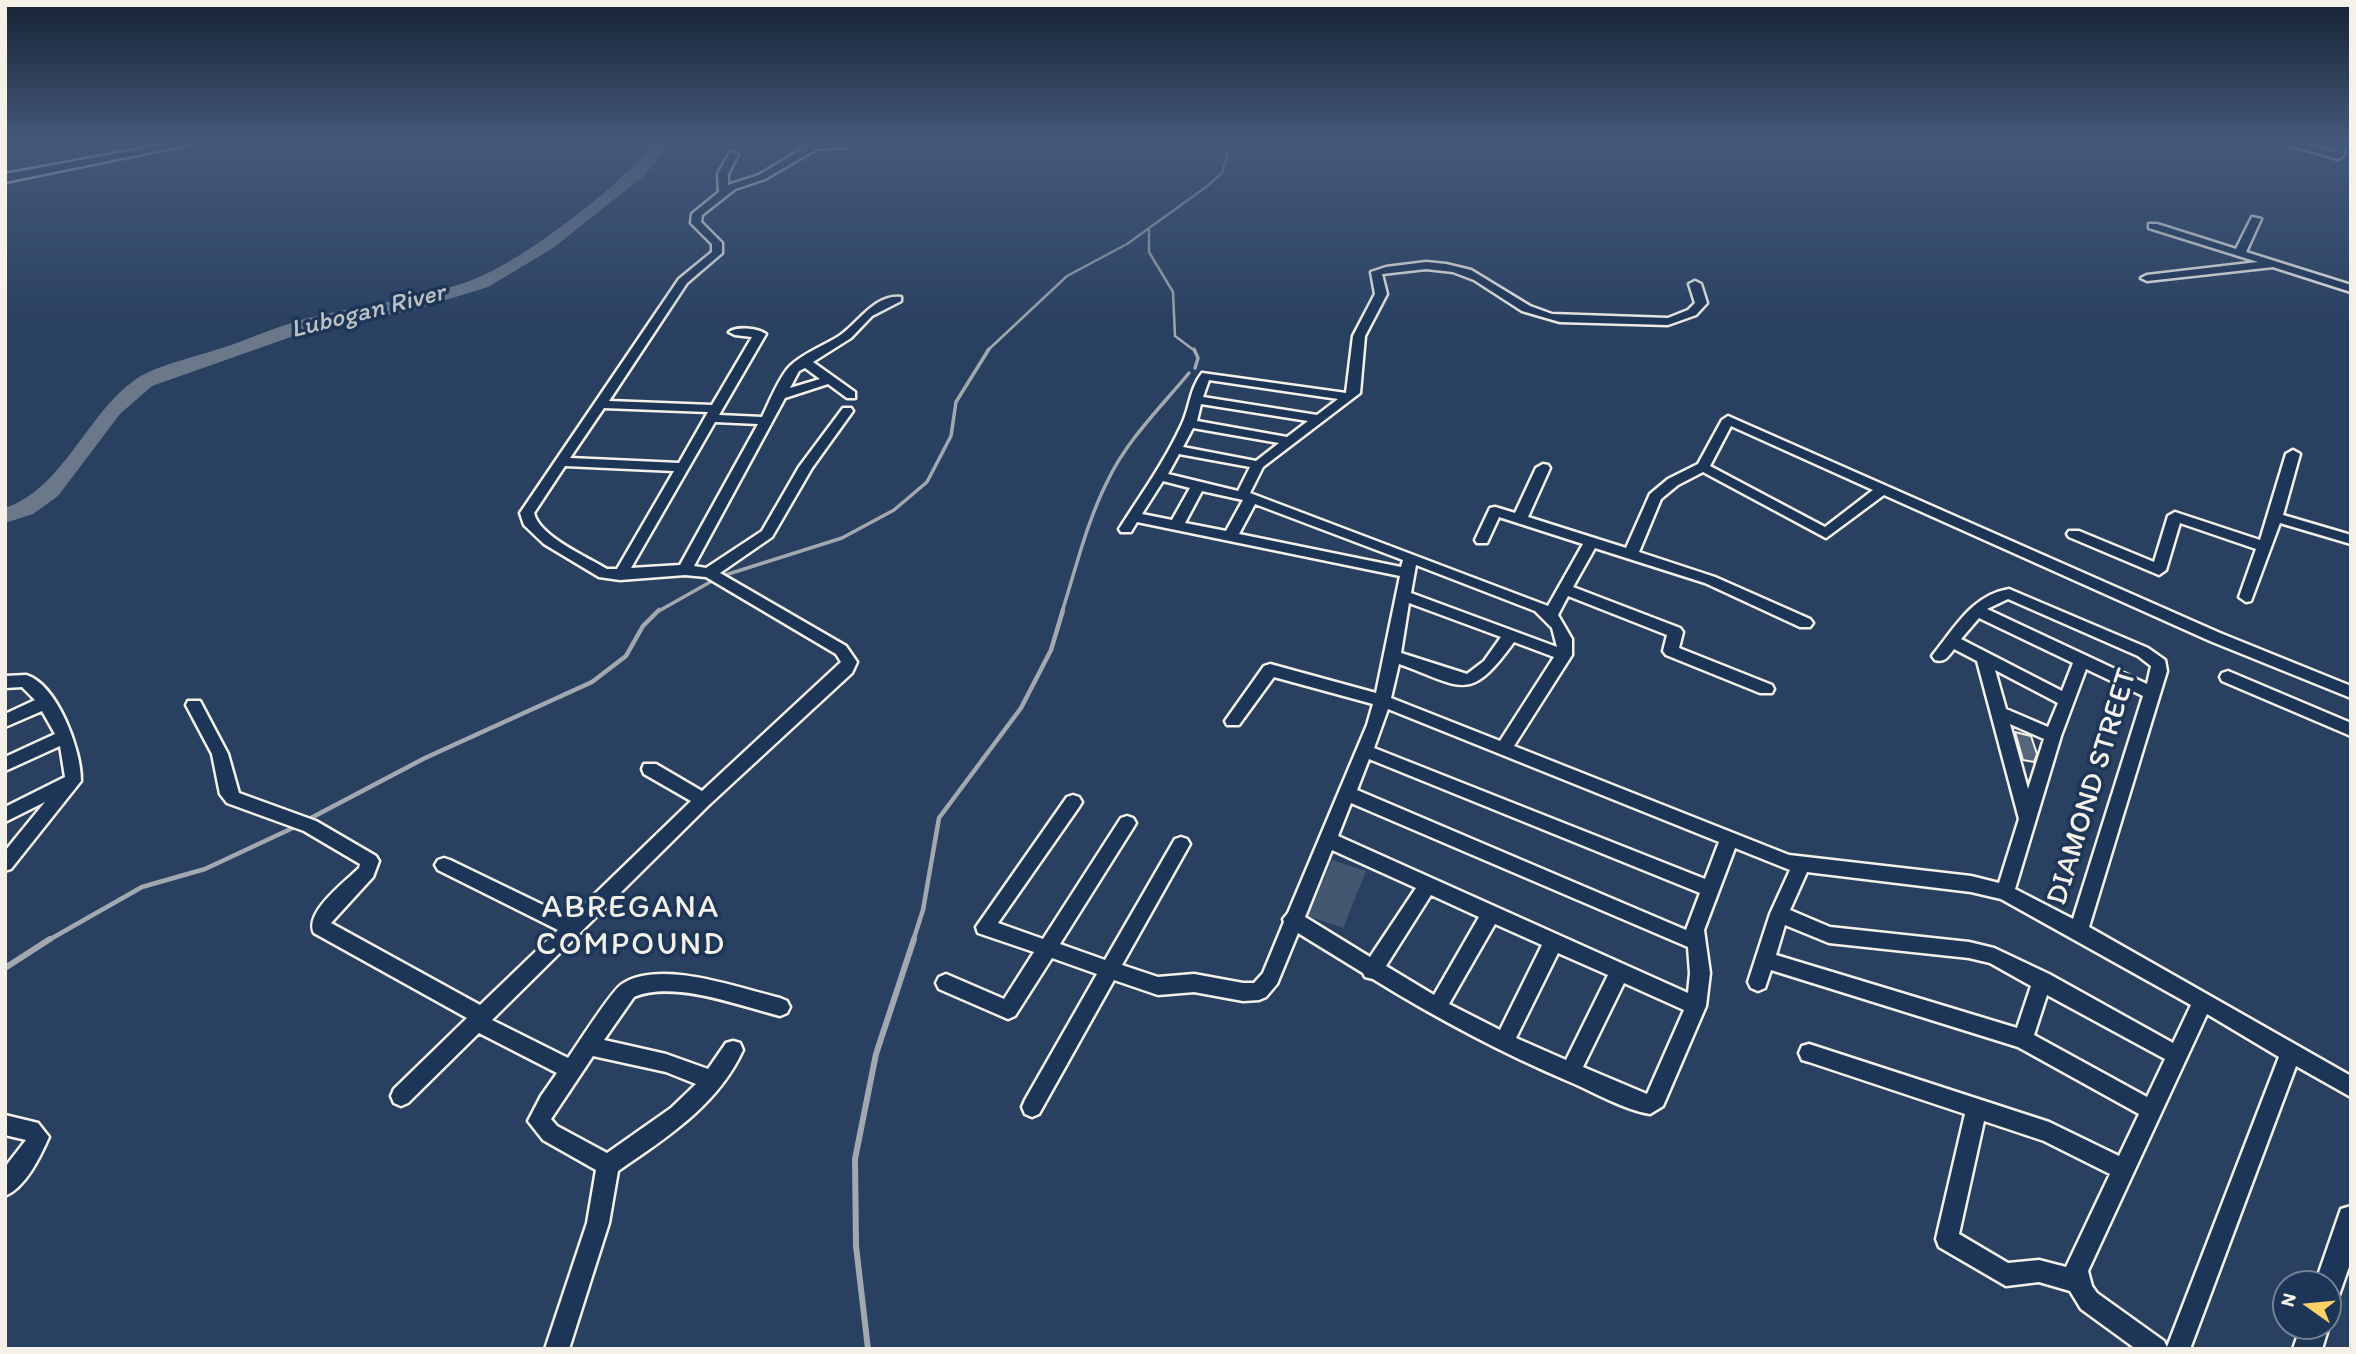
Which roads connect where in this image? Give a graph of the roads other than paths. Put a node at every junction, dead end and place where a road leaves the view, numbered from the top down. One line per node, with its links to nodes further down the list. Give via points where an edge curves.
1 (706, 207): 17 (street, via 694,219 717,243 717,253 683,281)
2 (2256, 219): 4 (street)
3 (2153, 226): 4 (street)
4 (2240, 252): 5 (street)
5 (2274, 264): 6 (street); 8 (street)
6 (2147, 278)
7 (1695, 284): 15 (street, via 1701,303 1686,316 1653,321 1570,321 1527,310 1487,282 1454,268 1416,266 1376,272 1381,294 1359,336 1357,384)
8 (2351, 289)
9 (897, 299): 11 (street)
10 (735, 332): 19 (street, via 760,334)
11 (803, 361): 12 (street); 14 (street)
12 (830, 380): 13 (street); 14 (street)
13 (851, 395)
14 (778, 396): 21 (street)
15 (1350, 397): 16 (street, via 1211,375 1202,379); 20 (street)
16 (1199, 400): 20 (street); 22 (street)
17 (601, 404): 19 (street); 26 (street)
18 (848, 411): 47 (street, via 806,467 767,534)
19 (713, 414): 21 (street); 28 (street)
20 (1319, 419): 23 (street)
21 (764, 421): 46 (street)
22 (1189, 423): 23 (street); 24 (street)
23 (1289, 441): 27 (street)
24 (1174, 449): 27 (street); 31 (street)
25 (2293, 454): 35 (street)
26 (561, 462): 28 (street); 48 (street, via 527,513 529,522 590,567)
27 (1258, 465): 34 (street)
28 (682, 467): 48 (street)
29 (1703, 467): 33 (street, via 1826,533); 33 (street, via 1728,419); 44 (street, via 1662,489)
30 (1544, 468): 36 (street)
31 (1158, 476): 32 (street); 37 (street, via 1130,523)
32 (1198, 485): 34 (street); 37 (street)
33 (1884, 488): 65 (street, via 2215,637)
34 (1247, 496): 39 (street); 45 (street)
35 (2275, 517): 42 (street); 43 (street)
36 (1520, 519): 40 (street, via 1495,511); 41 (street)
37 (1177, 526): 39 (street)
38 (2074, 534): 43 (street, via 2159,570 2175,516)
39 (1231, 536): 45 (street)
40 (1482, 540)
41 (1592, 541): 44 (street); 49 (street)
42 (2351, 541)
43 (2265, 547): 51 (street)
44 (1631, 554): 54 (street, via 1735,589)
45 (1409, 566): 50 (street); 53 (street, via 1533,604)
46 (685, 570): 47 (street); 48 (street)
47 (709, 573): 83 (street, via 841,650 849,662)
48 (620, 575)
49 (1566, 590): 53 (street); 64 (street, via 1675,632 1671,651)
50 (1404, 595): 55 (street); 58 (street)
51 (2246, 597)
52 (1978, 611): 56 (street); 61 (street); 66 (street, DIAMOND STREET, via 1996,596 2015,595 2156,660 2160,668)
53 (1551, 614): 57 (street, via 1565,640)
54 (1805, 623)
55 (1511, 635): 57 (street); 58 (street, via 1471,680)
56 (1952, 641): 59 (street); 60 (street)
57 (1564, 655): 77 (street)
58 (1392, 656): 68 (street)
59 (1940, 656)
60 (1984, 658): 67 (street); 71 (street)
61 (2082, 660): 66 (street); 67 (street)
62 (2228, 677): 74 (street)
63 (5, 682): 69 (street, via 26,681)
64 (1766, 689)
65 (2351, 691)
66 (2151, 693): 101 (street, DIAMOND STREET)
67 (2066, 700): 75 (street)
68 (1382, 701): 73 (street, via 1270,670); 77 (street); 78 (street)
69 (46, 702): 72 (street); 76 (street)
70 (194, 705): 116 (street, via 220,754 233,798 310,825 370,861 367,872 322,917 321,927)
71 (1997, 712): 75 (street); 86 (street)
72 (5, 721)
73 (1233, 721)
74 (2351, 730)
75 (2053, 736): 86 (street)
76 (63, 737): 79 (street); 81 (street, via 75,766)
77 (1504, 748): 89 (street)
78 (1365, 751): 82 (street); 95 (street)
79 (5, 765)
80 (650, 769): 83 (street)
81 (73, 781): 85 (street); 91 (street)
82 (1346, 793): 88 (street); 103 (street)
83 (704, 800): 100 (street)
84 (1073, 802): 104 (street, via 985,927)
85 (5, 815)
86 (2028, 820): 96 (street)
87 (1127, 823): 104 (street)
88 (1328, 840): 94 (street); 99 (street)
89 (1729, 840): 93 (street); 95 (street)
90 (1181, 844): 106 (street)
91 (5, 864)
92 (444, 865): 100 (street)
93 (1801, 865): 96 (street); 98 (street)
94 (1428, 884): 97 (street); 107 (street)
95 (1709, 889): 103 (street)
96 (2005, 892): 101 (street)
97 (1491, 913): 102 (street); 115 (street)
98 (1779, 915): 105 (street); 109 (street, via 1829,935 1981,953)
99 (1292, 919): 106 (street, via 1265,986 1251,992 1209,984 1158,986); 107 (street)
100 (571, 928): 116 (street)
101 (2079, 931): 112 (street)
102 (1554, 941): 108 (street); 118 (street)
103 (1695, 942): 113 (street, via 1700,973)
104 (1047, 947): 106 (street); 111 (street, via 1008,1010)
105 (1765, 960): 110 (street); 117 (street)
106 (1111, 969): 129 (street)
107 (1372, 971): 115 (street)
108 (1620, 971): 113 (street); 125 (street)
109 (2042, 980): 117 (street); 123 (street)
110 (1758, 982)
111 (946, 983)
112 (2203, 1001): 122 (street); 123 (street)
113 (1696, 1006): 125 (street, via 1654,1102 1638,1102)
114 (780, 1007): 119 (street, via 645,982 627,991)
115 (1437, 1008): 118 (street)
116 (481, 1020): 124 (street); 128 (street)
117 (2023, 1039): 131 (street)
118 (1504, 1042): 125 (street)
119 (587, 1046): 124 (street); 126 (street, via 667,1063)
120 (733, 1050): 126 (street)
121 (1809, 1053): 130 (street)
122 (2291, 1053): 127 (street); 142 (street)
123 (2176, 1055): 131 (street)
124 (571, 1070): 133 (street, via 539,1121 550,1133)
125 (1570, 1072)
126 (714, 1081): 133 (street, via 687,1111)
127 (2351, 1087)
128 (401, 1096)
129 (1032, 1107)
130 (1977, 1107): 134 (street, via 2068,1139); 139 (street, via 1947,1239 2006,1275 2039,1271)
131 (2153, 1111): 134 (street)
132 (5, 1125): 135 (street, via 30,1130 38,1137)
133 (608, 1165): 140 (street, via 598,1223)
134 (2124, 1170): 139 (street, via 2080,1257)
135 (5, 1185)
136 (2351, 1219): 137 (street)
137 (2346, 1250): 138 (street)
138 (2337, 1270)
139 (2078, 1282): 141 (street, via 2089,1301)
140 (557, 1349)
141 (2156, 1349)
142 (2178, 1349)

